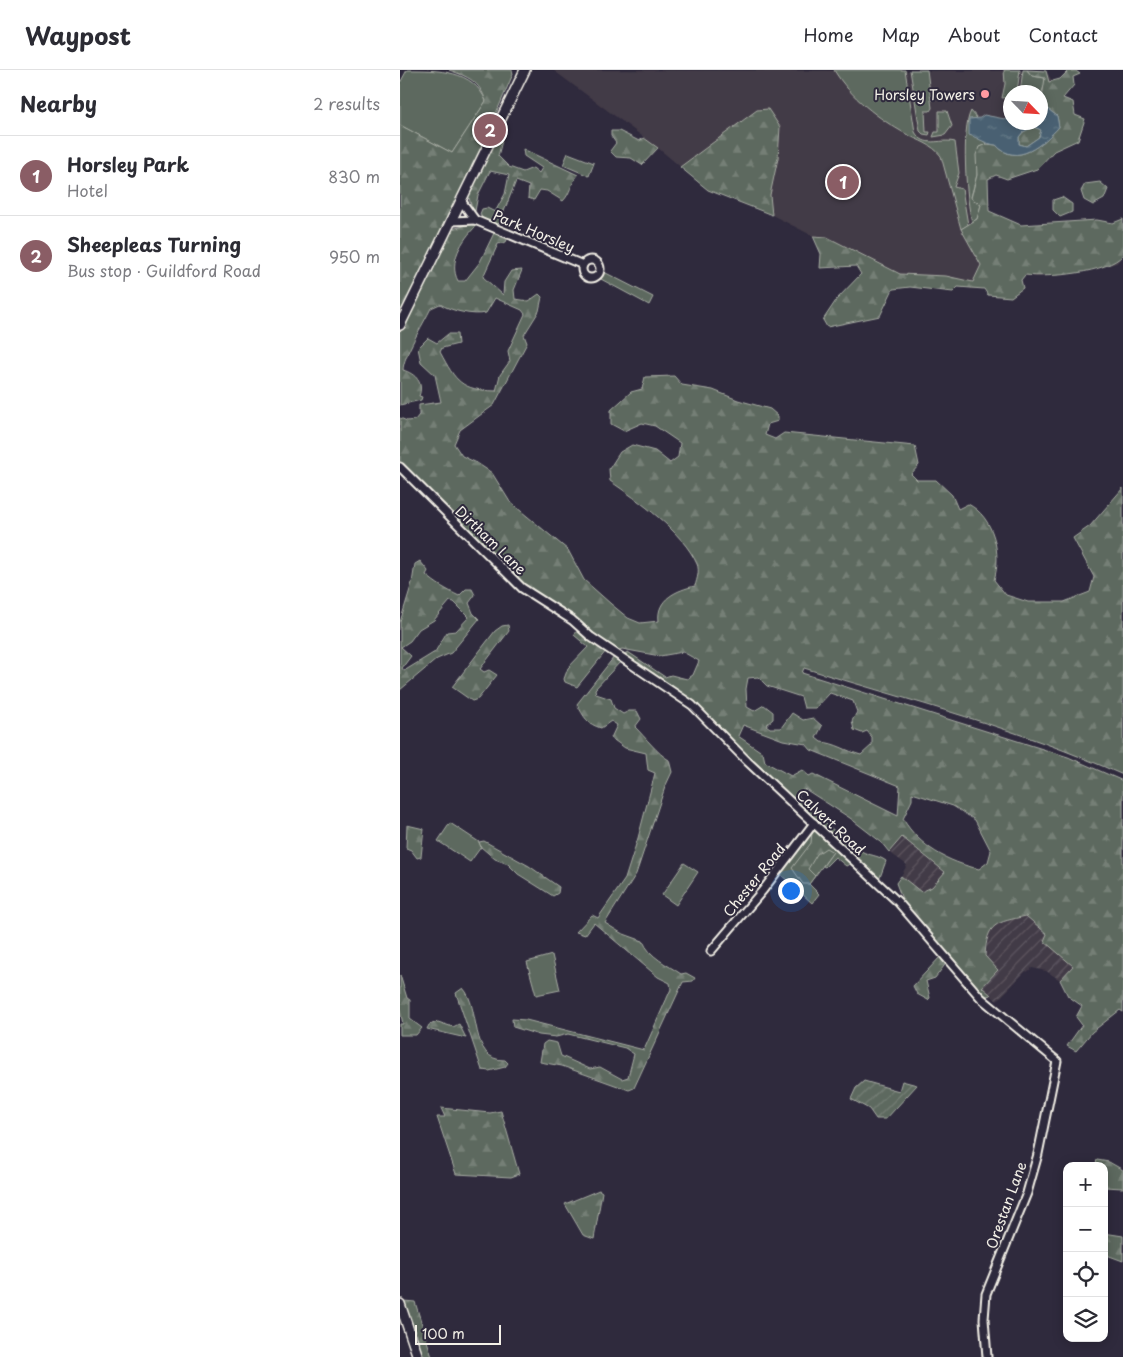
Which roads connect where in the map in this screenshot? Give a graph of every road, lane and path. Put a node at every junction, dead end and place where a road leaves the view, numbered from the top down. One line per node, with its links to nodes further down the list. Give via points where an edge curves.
1 (522, 71): 2 (main road)
2 (462, 202): 3 (street, Park Horsley); 4 (main road)
3 (475, 220): 4 (street, Park Horsley); 5 (street, Park Horsley)
4 (452, 221): 6 (main road)
5 (583, 265)
6 (400, 325)
7 (400, 467): 8 (street, Dirtham Lane, via 522,588)
8 (572, 620): 9 (street, Calvert Road, via 591,638 692,706)
9 (814, 823): 10 (street, Chester Road); 11 (street, Calvert Road, via 898,902 981,998)
10 (711, 951)
11 (1057, 1062): 14 (street, Orestan Lane, via 1027,1193 986,1294)
12 (400, 1304): 13 (main road)
13 (418, 1357)
14 (987, 1357)

